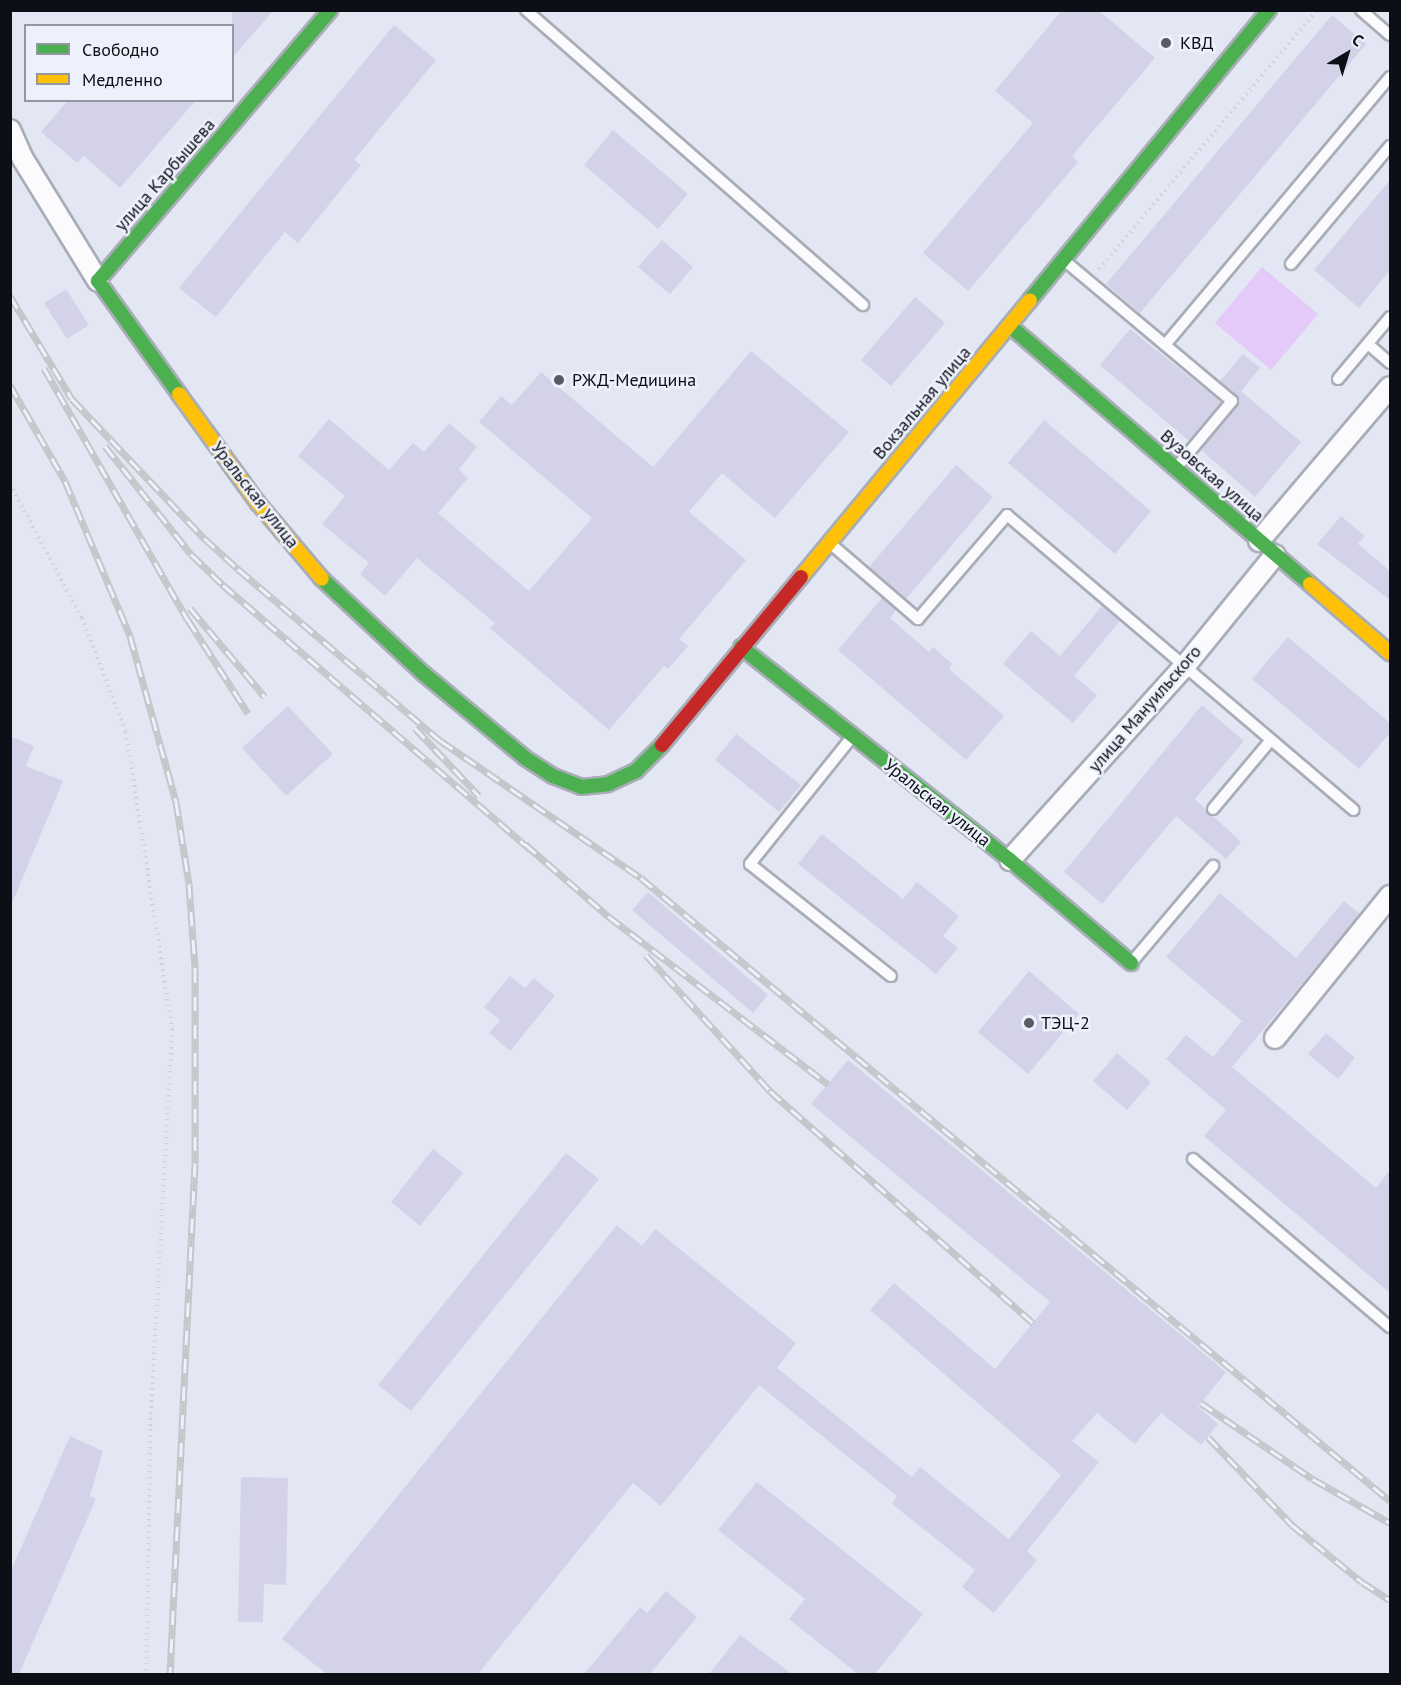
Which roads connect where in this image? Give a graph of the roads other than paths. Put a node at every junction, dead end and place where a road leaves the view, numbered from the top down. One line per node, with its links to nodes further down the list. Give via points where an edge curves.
1 (330, 10): 11 (street, улица Карбышева)
2 (526, 10): 12 (lane)
3 (1269, 10): 9 (street, Вокзальная улица)
4 (1361, 10): 5 (lane)
5 (1390, 35)
6 (1390, 77): 16 (lane)
7 (10, 130): 11 (street, Уральская улица)
8 (1390, 146): 10 (lane)
9 (1064, 260): 14 (street, Вокзальная улица); 16 (lane)
10 (1291, 264)
11 (98, 281): 29 (street, Уральская улица, via 258,503 325,582 423,674 525,758 553,776)
12 (863, 305)
13 (1390, 317): 15 (lane)
14 (1010, 326): 20 (street, Вузовская улица); 22 (street, Вокзальная улица)
15 (1368, 344): 17 (lane); 18 (lane)
16 (1165, 345): 20 (lane, via 1232,401)
17 (1390, 363)
18 (1338, 379)
19 (1390, 387): 21 (street)
20 (1176, 469): 21 (street, Вузовская улица)
21 (1259, 541): 23 (street, Вузовская улица)
22 (828, 542): 24 (street, Вокзальная улица); 26 (lane, via 918,619 1007,515)
23 (1275, 555): 25 (street, Вузовская улица); 26 (street, улица Мануильского)
24 (741, 647): 27 (street, Уральская улица); 29 (street, Вокзальная улица, via 636,771 608,784)
25 (1390, 653)
26 (1184, 667): 28 (lane); 32 (street, улица Мануильского)
27 (852, 737): 32 (street, Уральская улица); 36 (lane, via 750,864)
28 (1271, 740): 30 (lane); 31 (lane)
29 (581, 787)
30 (1213, 809)
31 (1354, 810)
32 (1010, 860): 35 (street, Уральская улица)
33 (1213, 866): 35 (lane)
34 (1390, 896): 37 (street)
35 (1131, 963)
36 (891, 976)
37 (1275, 1038)
38 (1193, 1158): 39 (lane)
39 (1390, 1327)

